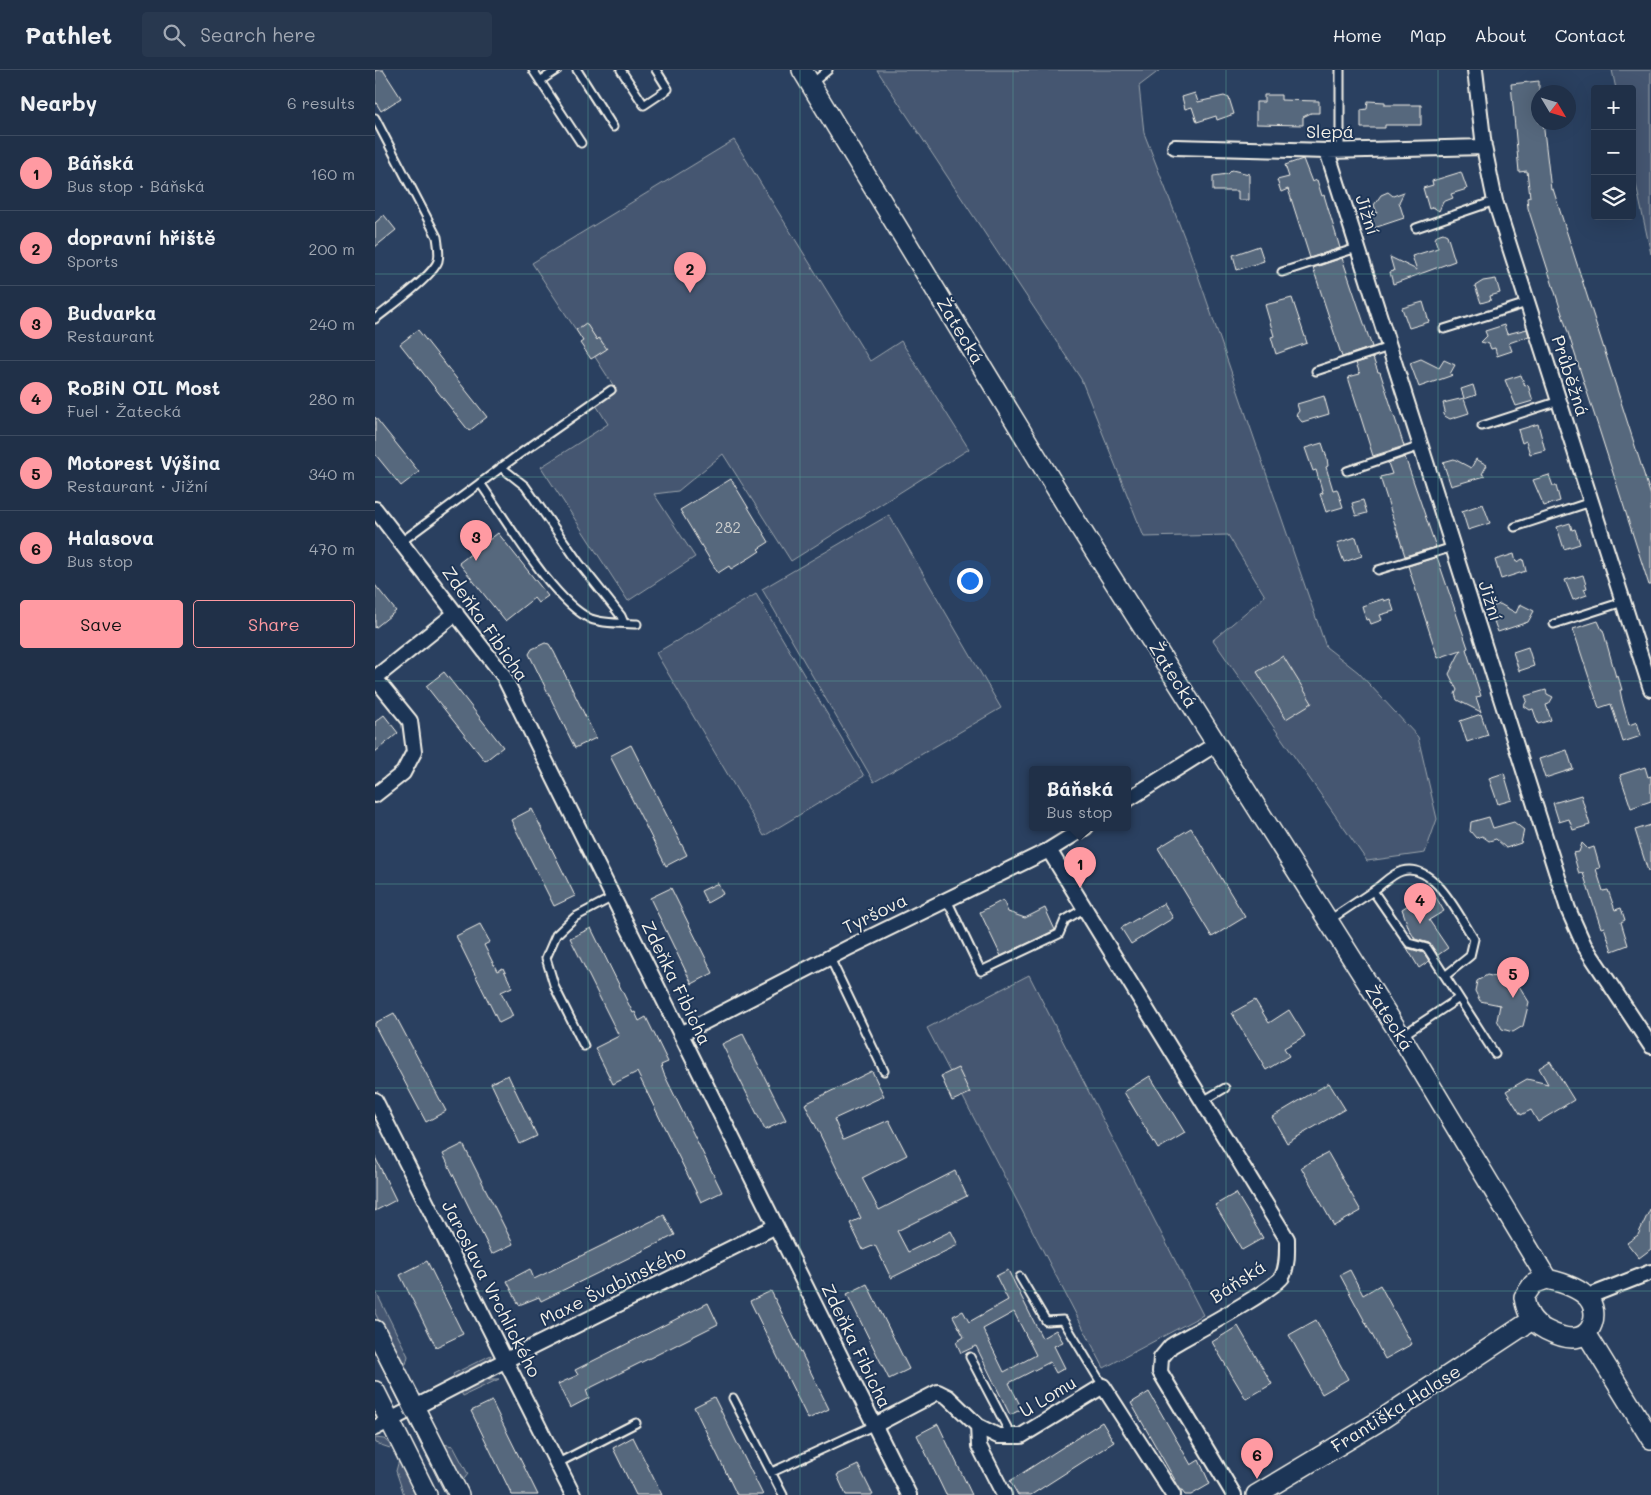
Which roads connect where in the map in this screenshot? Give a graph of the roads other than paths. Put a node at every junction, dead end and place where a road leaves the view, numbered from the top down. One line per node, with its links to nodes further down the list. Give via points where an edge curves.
1 (533, 70): 10 (lane)
2 (557, 70): 10 (lane)
3 (577, 70): 12 (lane)
4 (621, 70): 5 (lane, via 644,105 668,89)
5 (656, 70)
6 (828, 70): 9 (lane)
7 (1340, 70): 16 (lane)
8 (1475, 70): 15 (street, Průběžná)
9 (806, 77): 46 (street, Žatecká, via 1077,523)
10 (540, 81): 13 (lane)
11 (375, 118): 22 (lane, via 437,237 439,251 438,261 430,272)
12 (613, 127)
13 (581, 143)
14 (1175, 147): 16 (street, Slepá)
15 (1484, 147): 16 (street, Slepá); 17 (street, Průběžná)
16 (1333, 151): 19 (street, Jižní)
17 (1495, 201): 18 (lane); 21 (street, Průběžná)
18 (1416, 228)
19 (1357, 248): 20 (lane); 24 (street, Jižní)
20 (1281, 272)
21 (1527, 303): 23 (lane); 27 (street, Průběžná)
22 (375, 319)
23 (1445, 329)
24 (1389, 346): 25 (lane); 29 (street, Jižní)
25 (1316, 371)
26 (611, 390): 30 (lane)
27 (1559, 401): 28 (lane); 33 (street, Průběžná)
28 (1482, 426)
29 (1421, 446): 31 (lane); 37 (street, Jižní)
30 (501, 467): 32 (lane); 41 (lane, via 525,486)
31 (1347, 471)
32 (480, 483): 36 (lane); 41 (lane, via 559,596 593,620)
33 (1591, 502): 35 (lane); 39 (street, Průběžná)
34 (375, 509): 36 (street, Zdeňka Fibicha)
35 (1515, 528)
36 (401, 542): 40 (street, Zdeňka Fibicha)
37 (1453, 547): 38 (lane); 62 (street, Jižní, via 1568,908 1584,945)
38 (1378, 570)
39 (1623, 602): 43 (lane); 45 (street, Průběžná)
40 (457, 612): 44 (street); 52 (street, Zdeňka Fibicha, via 503,675)
41 (624, 623): 42 (lane)
42 (637, 624)
43 (1554, 624)
44 (375, 678): 47 (street, via 410,721 414,752 403,773)
45 (1651, 689)
46 (1216, 744): 48 (street); 55 (street, Žatecká)
47 (375, 795)
48 (1131, 797)
49 (1080, 831): 50 (street, Tyršova)
50 (1049, 850): 53 (street, Tyršova); 54 (street, Báňská)
51 (1373, 891): 55 (lane); 57 (lane, via 1409,943 1427,948); 57 (lane, via 1403,871 1423,872 1435,881 1474,939 1470,956)
52 (613, 897): 59 (street, Zdeňka Fibicha); 61 (lane, via 575,917 556,935 546,958 555,988)
53 (947, 900): 54 (lane, via 981,972 1059,934 1065,920); 56 (street, Tyršova)
54 (1085, 908): 67 (street, Báňská)
55 (1328, 921): 60 (street, Žatecká)
56 (830, 958): 59 (street, Tyršova); 64 (lane)
57 (1445, 976): 58 (lane)
58 (1459, 998): 60 (lane); 63 (lane)
59 (681, 1034): 68 (street, Zdeňka Fibicha)
60 (1401, 1036): 71 (street, Žatecká)
61 (584, 1046)
62 (1651, 1046)
63 (1495, 1054)
64 (884, 1071)
65 (1225, 1088): 67 (lane)
66 (375, 1100): 77 (street, Jaroslava Vrchlického)
67 (1203, 1101): 97 (street, Báňská, via 1287,1239 1287,1258 1281,1277 1265,1290 1171,1346 1161,1358 1160,1372)
68 (776, 1226): 77 (street, Maxe Švabinského); 84 (street, Zdeňka Fibicha)
69 (1651, 1272): 72 (street)
70 (1020, 1277): 78 (lane, via 1046,1321 1063,1320)
71 (1547, 1279): 72 (street, via 1560,1282); 73 (street, via 1533,1284 1524,1297 1525,1308)
72 (1587, 1297): 75 (street, via 1594,1310 1594,1322)
73 (1533, 1320): 75 (street, via 1557,1336 1573,1339); 98 (street, Františka Halase, via 1376,1423)
74 (375, 1330): 81 (street)
75 (1585, 1333): 87 (street)
76 (970, 1357): 86 (lane)
77 (507, 1360): 81 (street, Maxe Švabinského); 88 (street, Jaroslava Vrchlického)
78 (1103, 1386): 86 (street, U Lomu, via 1021,1436); 96 (street, U Lomu)
79 (375, 1391): 83 (street)
80 (733, 1398): 89 (lane)
81 (415, 1408): 83 (street, Maxe Švabinského); 91 (street)
82 (636, 1423): 88 (lane)
83 (383, 1424): 90 (street)
84 (875, 1425): 85 (street, U Lomu, via 938,1392 948,1397); 89 (lane); 94 (street, Zdeňka Fibicha)
85 (978, 1426): 86 (street, U Lomu, via 998,1436); 95 (street, via 979,1446)
86 (1011, 1436)
87 (1651, 1439)
88 (557, 1463): 92 (street, Jaroslava Vrchlického)
89 (772, 1472): 93 (lane)
90 (427, 1495)
91 (459, 1495)
92 (573, 1495)
93 (783, 1495)
94 (909, 1495)
95 (1004, 1495)
96 (1173, 1495)
97 (1234, 1495)
98 (1257, 1495)

